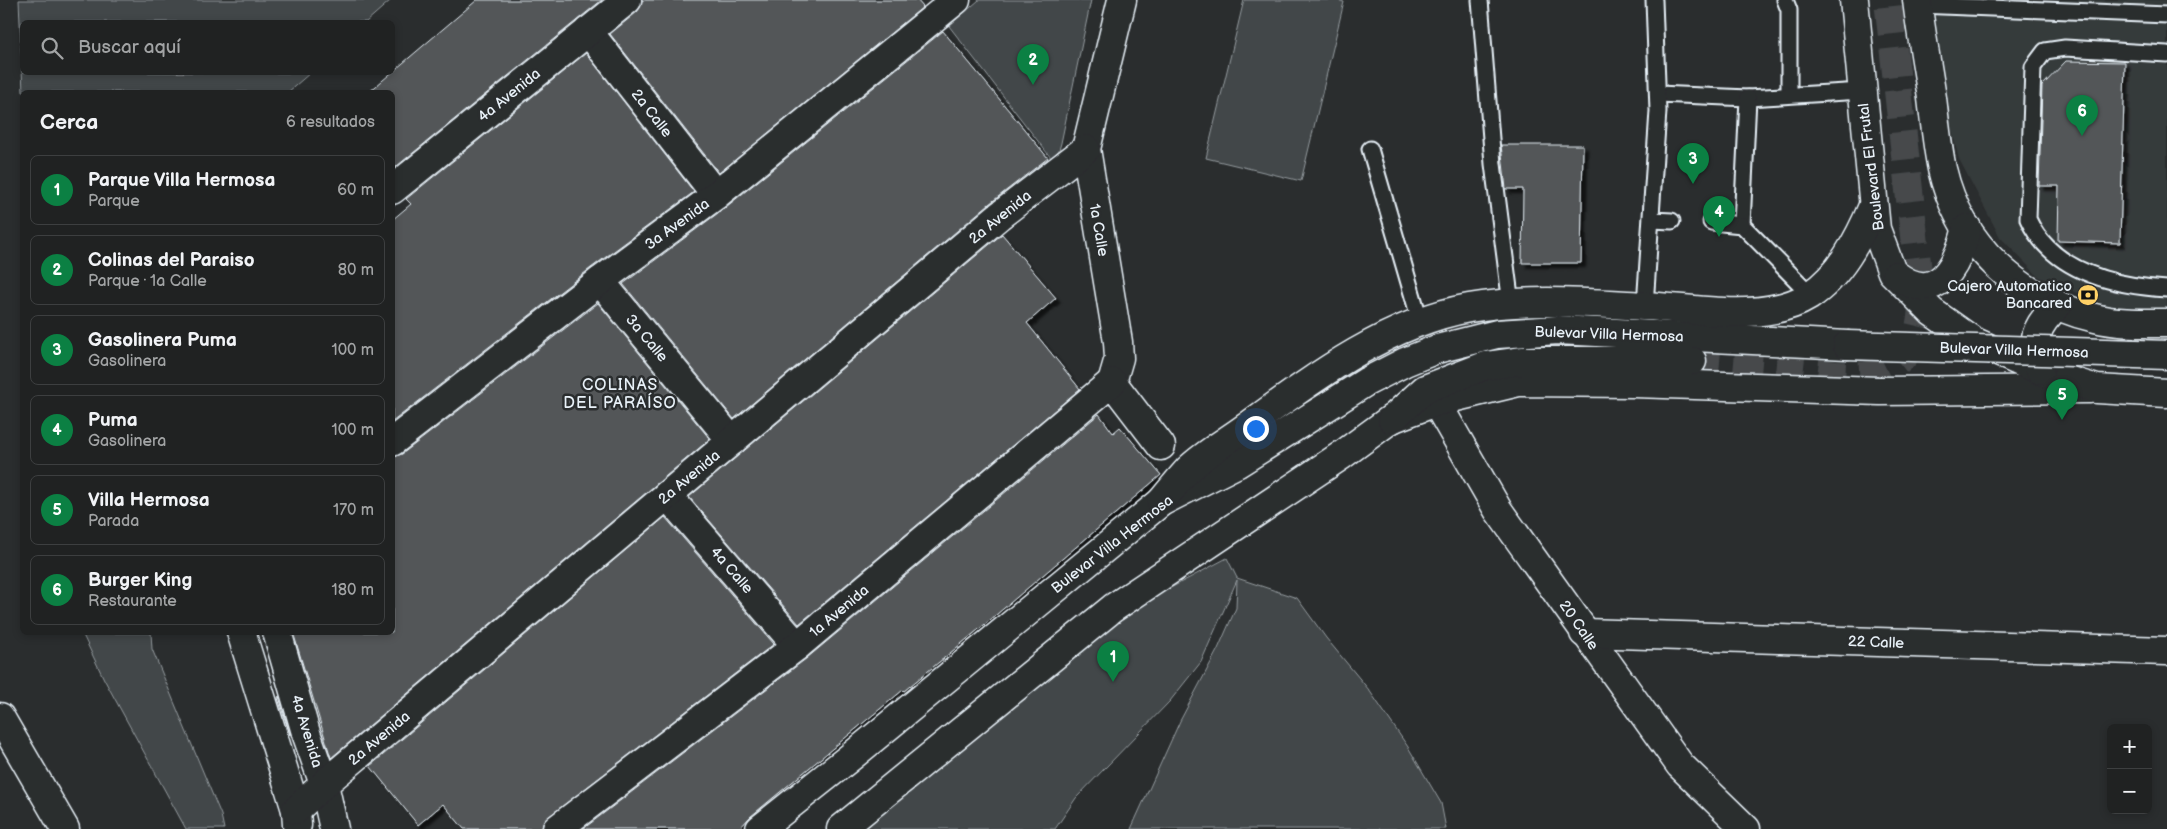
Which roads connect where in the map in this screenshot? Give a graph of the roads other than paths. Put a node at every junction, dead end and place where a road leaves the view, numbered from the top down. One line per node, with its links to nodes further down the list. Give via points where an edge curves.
1 (627, 0): 10 (street, 4a Avenida)
2 (956, 0): 19 (street, 3a Avenida)
3 (1122, 0): 16 (street, 1a Calle)
4 (1480, 0): 30 (lane, via 1493,164)
5 (1654, 0): 13 (lane)
6 (1785, 0): 14 (lane, via 1790,10)
7 (1854, 0): 12 (street, Boulevard El Frutal)
8 (1918, 2): 9 (lane); 25 (street, via 1942,169 1953,202)
9 (2167, 15)
10 (588, 30): 18 (street, 4a Avenida); 19 (street, 2a Calle)
11 (2167, 54): 28 (lane, via 2065,48 2045,51 2032,67 2028,219 2042,243 2090,275 2135,287)
12 (1862, 91): 14 (lane); 20 (street, Boulevard El Frutal)
13 (1658, 94): 15 (lane); 21 (lane)
14 (1789, 95): 15 (lane)
15 (1748, 98): 24 (lane)
16 (1086, 149): 38 (street, 1a Calle, via 1118,342 1119,358); 44 (street, 2a Avenida, via 999,216)
17 (1370, 149): 33 (lane)
18 (395, 188)
19 (716, 195): 27 (street, 3a Avenida)
20 (1873, 206): 26 (street, Boulevard El Frutal, via 1876,229); 29 (street, via 1844,261)
21 (1652, 220): 22 (lane); 32 (lane)
22 (1672, 220)
23 (1711, 222): 24 (lane)
24 (1742, 225): 29 (lane)
25 (1967, 228): 26 (street, via 1962,249 1952,269 1940,281 1928,286 1914,286); 31 (street, via 2005,275 2026,290)
26 (1892, 272): 37 (street, Boulevard El Frutal, via 1932,312 1973,341)
27 (600, 281): 43 (street, 3a Avenida); 44 (street, 3a Calle)
28 (2167, 289)
29 (1811, 295): 32 (street, via 1787,306 1739,312)
30 (1511, 304): 32 (street); 33 (street, via 1469,308)
31 (2058, 305): 34 (street, via 2095,318); 37 (street, via 2044,318 2035,336 2035,355)
32 (1645, 306)
33 (1422, 321): 47 (street, via 1360,350 1306,384 1189,469)
34 (2167, 323)
35 (2167, 355): 47 (street, Bulevar Villa Hermosa, bridge, via 1847,345 1558,330 1498,334 1437,349 1405,362 1366,382 1238,463)
36 (1692, 361): 42 (street, via 1522,361 1485,366 1425,389)
37 (2040, 370): 39 (street, Boulevard El Frutal)
38 (1112, 382): 45 (street); 51 (street, 1a Avenida)
39 (2097, 389): 40 (street); 41 (street, via 1880,391 1518,382)
40 (2167, 393)
41 (1436, 402): 42 (street); 48 (street, 20 Calle, via 1498,510)
42 (1392, 419): 60 (street, via 1113,608)
43 (395, 440)
44 (732, 441): 46 (street, 2a Avenida)
45 (1161, 446)
46 (667, 495): 51 (street, 4a Calle); 54 (street, 2a Avenida)
47 (1172, 496): 59 (street, Bulevar Villa Hermosa)
48 (1584, 633): 52 (street, 22 Calle); 61 (street, 20 Calle, via 1680,765)
49 (243, 635): 55 (street)
50 (278, 635): 54 (street, 4a Avenida)
51 (797, 646): 58 (street, 1a Avenida)
52 (2167, 650)
53 (0, 717): 56 (street)
54 (324, 784): 55 (street, 2a Avenida); 57 (street, 4a Avenida)
55 (297, 820)
56 (65, 829)
57 (334, 829)
58 (557, 829)
59 (760, 829)
60 (841, 829)
61 (1746, 829)

